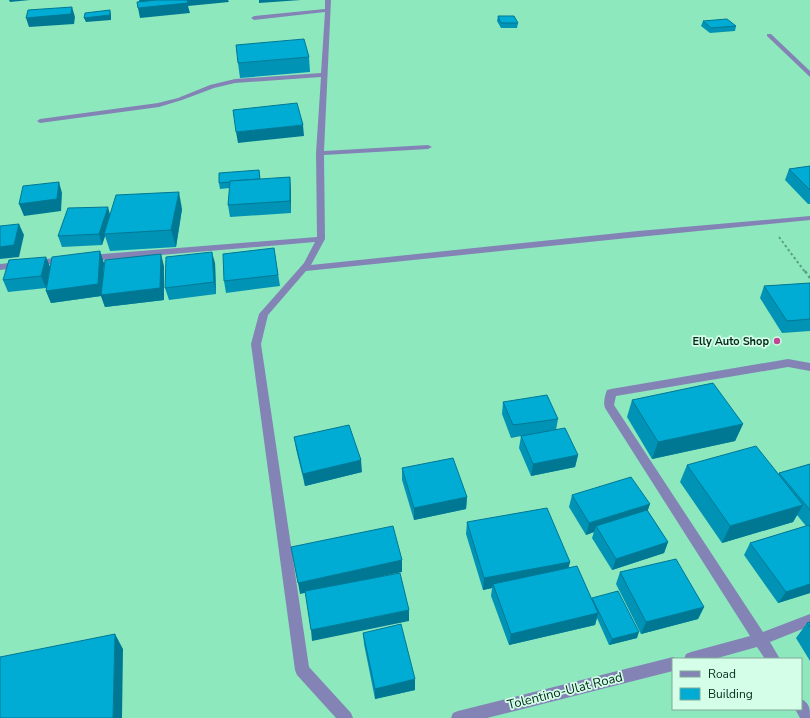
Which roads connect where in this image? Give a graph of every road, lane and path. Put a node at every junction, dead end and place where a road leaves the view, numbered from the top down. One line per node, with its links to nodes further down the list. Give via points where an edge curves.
1 (328, 5): 2 (street); 4 (street)
2 (254, 18)
3 (769, 35): 5 (street)
4 (324, 75): 6 (street, via 235,81 212,86 159,105); 8 (street)
5 (810, 75)
6 (40, 121)
7 (428, 147): 8 (street)
8 (320, 153): 11 (street)
9 (810, 218): 10 (street)
10 (778, 222): 13 (street); 14 (path, via 777,235)
11 (321, 239): 12 (street); 13 (street)
12 (0, 267)
13 (303, 269): 22 (street, via 264,314 256,344 302,670)
14 (810, 278)
15 (810, 367): 17 (street, via 788,363 610,393 609,405)
16 (810, 620): 17 (street)
17 (761, 639): 18 (street); 19 (street)
18 (694, 658)
19 (772, 658)
20 (672, 664): 23 (street, Tolentino-Ulat Road)
21 (802, 708): 24 (street)
22 (346, 718)
23 (458, 718)
24 (808, 718)

